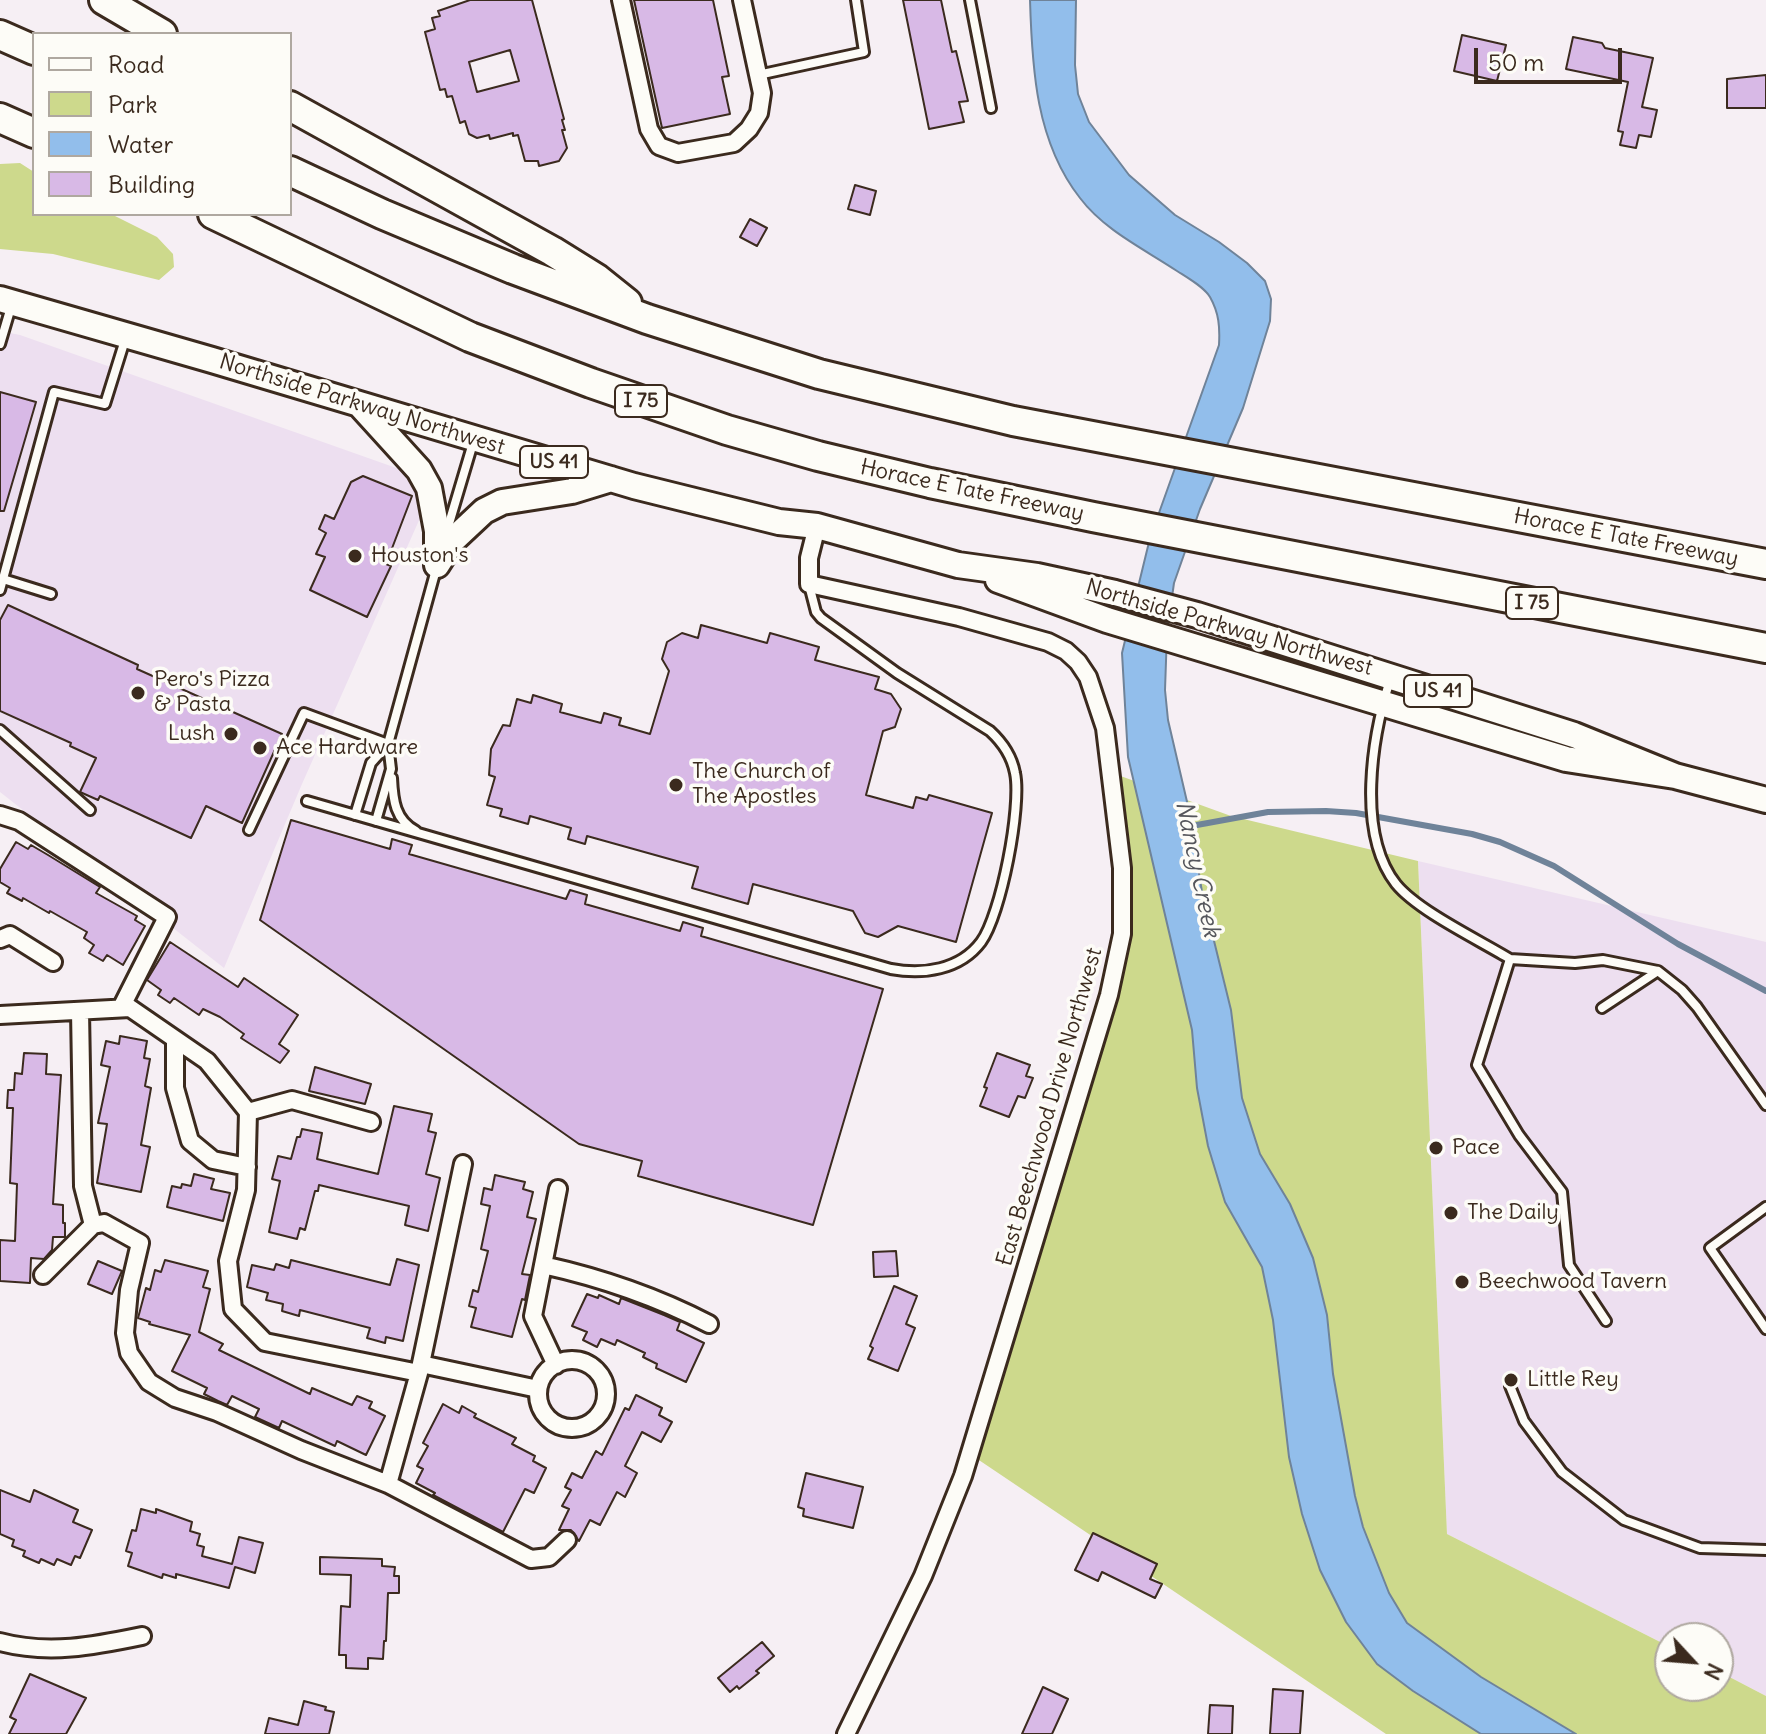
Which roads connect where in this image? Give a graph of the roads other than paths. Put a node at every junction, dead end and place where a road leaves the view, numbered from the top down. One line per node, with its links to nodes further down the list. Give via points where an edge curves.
1 (104, 0): 6 (highway)
2 (621, 0): 9 (street, via 649,129 659,146 678,153 734,143 759,113)
3 (742, 0): 9 (street)
4 (856, 0): 9 (lane, via 864,52)
5 (970, 0): 11 (lane)
6 (159, 32)
7 (0, 35): 8 (highway)
8 (32, 49)
9 (758, 75)
10 (292, 107): 17 (highway, via 552,251)
11 (991, 108)
12 (0, 118): 13 (highway)
13 (32, 132)
14 (292, 172): 17 (highway, Horace E Tate Freeway, via 513,269)
15 (217, 216): 31 (highway, Horace E Tate Freeway / I 75, via 470,337 673,412 818,456 1093,517)
16 (6, 301): 18 (main road, Northside Parkway Northwest / US 41); 19 (lane)
17 (647, 319): 24 (highway, Horace E Tate Freeway, via 819,374 1013,421)
18 (126, 335): 20 (main road, Northside Parkway Northwest / US 41); 27 (lane, via 105,404 54,392)
19 (0, 344)
20 (359, 404): 21 (main road, Northside Parkway Northwest / US 41); 25 (main road, via 429,488)
21 (475, 438): 22 (main road, Northside Parkway Northwest / US 41); 25 (lane)
22 (611, 479): 23 (main road, Northside Parkway Northwest / US 41, via 779,522); 25 (main road, via 502,502 453,540)
23 (817, 526): 26 (main road, Northside Parkway Northwest / US 41); 28 (street)
24 (1766, 564)
25 (437, 565): 35 (lane)
26 (958, 565): 32 (main road, Northside Parkway Northwest / US 41, via 1115,593); 33 (main road, Northside Parkway Northwest / US 41, via 1107,620)
27 (3, 579): 29 (lane); 30 (lane)
28 (809, 584): 45 (lane, via 821,618 990,731 1015,772 1008,862 989,924 980,943 949,967 921,972 891,969); 77 (street, East Beechwood Drive Northwest, via 1048,642 1078,662 1105,728 1124,904 1109,995 963,1476 923,1576)
29 (0, 590)
30 (51, 594)
31 (1766, 648)
32 (1391, 675): 33 (lane); 37 (main road, Northside Parkway Northwest / US 41, via 1574,735)
33 (1383, 702): 37 (main road, Northside Parkway Northwest / US 41, via 1566,759); 47 (lane, via 1371,804 1385,864 1408,896)
34 (0, 730): 40 (lane)
35 (388, 744): 36 (lane); 42 (lane, via 371,763); 44 (lane, via 304,713)
36 (391, 769): 43 (lane); 45 (lane, via 398,814)
37 (1675, 776): 38 (main road, Northside Parkway Northwest / US 41)
38 (1766, 800)
39 (307, 801): 42 (lane)
40 (90, 810)
41 (0, 815): 50 (street, via 19,821 167,917)
42 (355, 815): 43 (lane)
43 (376, 821): 45 (lane)
44 (249, 830)
45 (424, 835)
46 (0, 939): 48 (street, via 10,935)
47 (1510, 959): 49 (lane, via 1603,960); 65 (lane, via 1477,1065 1519,1135 1562,1192 1569,1265)
48 (53, 962)
49 (1658, 971): 51 (lane); 55 (lane, via 1697,1007)
50 (121, 1008): 52 (street); 54 (street, via 130,1008)
51 (1602, 1008)
52 (80, 1011): 53 (street); 62 (street, via 83,1186)
53 (0, 1015)
54 (175, 1039): 56 (street, via 207,1061); 59 (street, via 175,1088 190,1141 213,1160)
55 (1766, 1105)
56 (248, 1112): 57 (street, via 292,1100); 59 (street)
57 (371, 1122)
58 (463, 1164): 69 (street)
59 (247, 1167): 69 (street, via 228,1261 233,1309 265,1342)
60 (558, 1189): 63 (street)
61 (1766, 1207): 67 (lane, via 1710,1248)
62 (93, 1225): 64 (street); 72 (street, via 104,1223 140,1243 125,1333 129,1353 149,1382 175,1398)
63 (543, 1265): 66 (street, via 600,1278); 68 (street, via 533,1316)
64 (43, 1275)
65 (1606, 1321)
66 (709, 1324)
67 (1766, 1329)
68 (556, 1365): 71 (street); 71 (street, via 577,1360 600,1374 606,1391 599,1416 576,1429 558,1426 540,1407)
69 (420, 1369): 71 (street); 72 (street)
70 (1510, 1386): 74 (lane, via 1524,1421 1562,1472 1624,1520 1700,1548)
71 (538, 1389)
72 (388, 1484): 73 (street, via 531,1559 549,1557)
73 (567, 1540)
74 (1766, 1550)
75 (142, 1636): 76 (street, via 50,1650)
76 (0, 1642)
77 (846, 1734)

